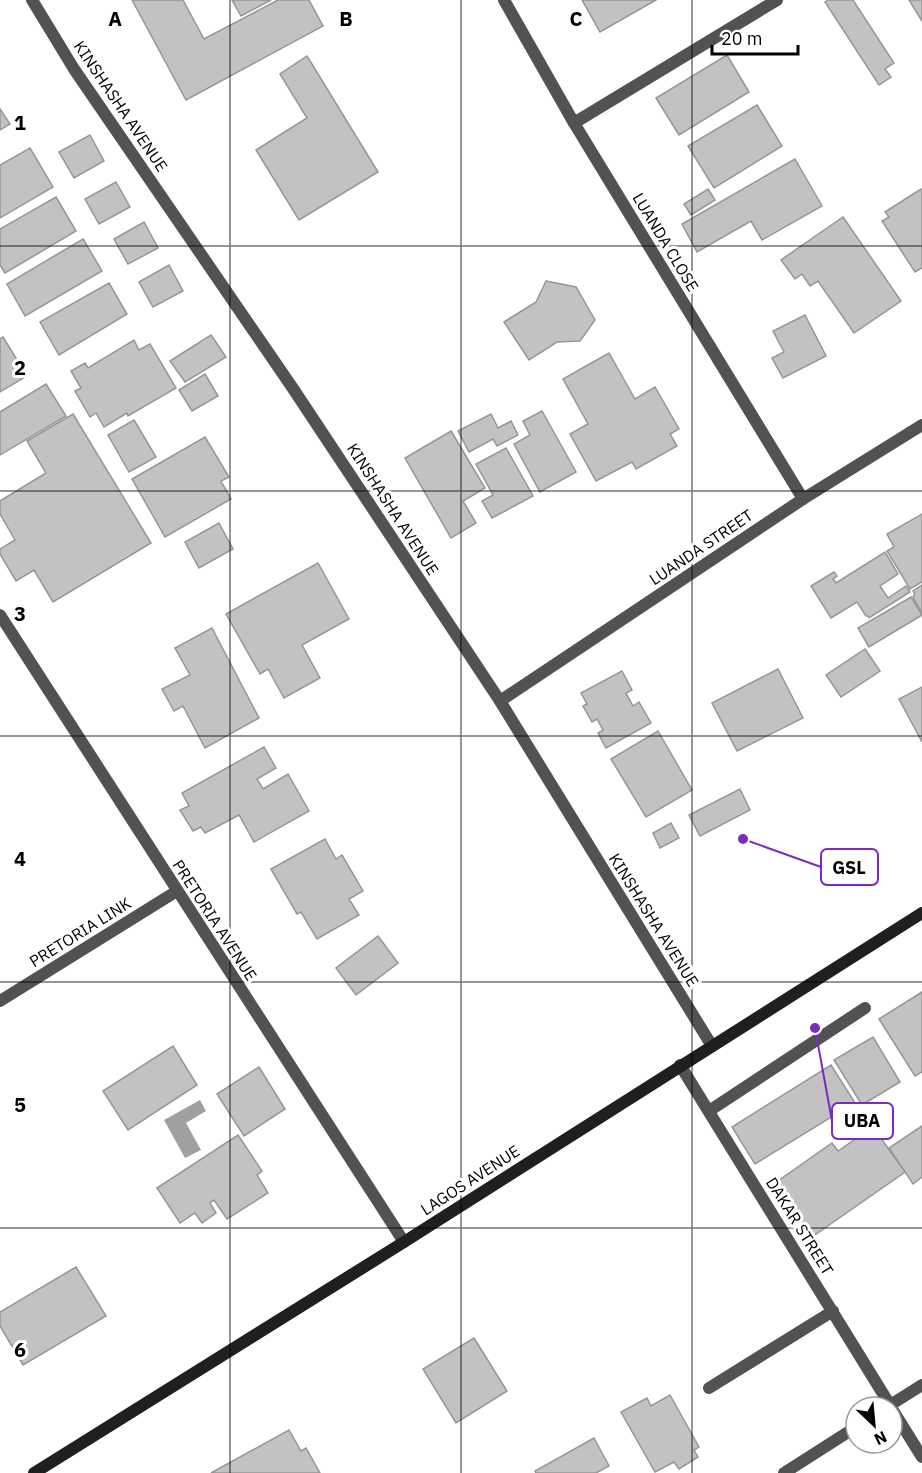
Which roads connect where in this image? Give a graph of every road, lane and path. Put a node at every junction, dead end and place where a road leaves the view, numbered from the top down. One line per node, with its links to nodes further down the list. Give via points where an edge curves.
1 (32, 0): 8 (street, KINSHASHA AVENUE, via 74,69)
2 (504, 0): 4 (street, LUANDA CLOSE)
3 (777, 0): 4 (street)
4 (574, 123): 6 (street, LUANDA CLOSE)
5 (922, 424): 6 (street, LUANDA STREET)
6 (803, 499): 8 (street, LUANDA STREET)
7 (0, 615): 9 (street, PRETORIA AVENUE)
8 (500, 700): 13 (street, KINSHASHA AVENUE)
9 (177, 891): 11 (street, PRETORIA LINK); 16 (street, PRETORIA AVENUE)
10 (922, 913): 13 (street, LAGOS AVENUE)
11 (0, 1001)
12 (865, 1008): 15 (street)
13 (712, 1046): 14 (street, LAGOS AVENUE)
14 (680, 1065): 15 (street, DAKAR STREET); 16 (street, LAGOS AVENUE)
15 (709, 1111): 17 (street, DAKAR STREET)
16 (404, 1242): 25 (street, LAGOS AVENUE)
17 (833, 1311): 19 (street); 20 (street, DAKAR STREET)
18 (922, 1385): 21 (street)
19 (709, 1388)
20 (883, 1395)
21 (904, 1397)
22 (904, 1429): 24 (street, DAKAR STREET)
23 (844, 1435): 26 (street)
24 (922, 1457)
25 (34, 1473)
26 (784, 1473)

